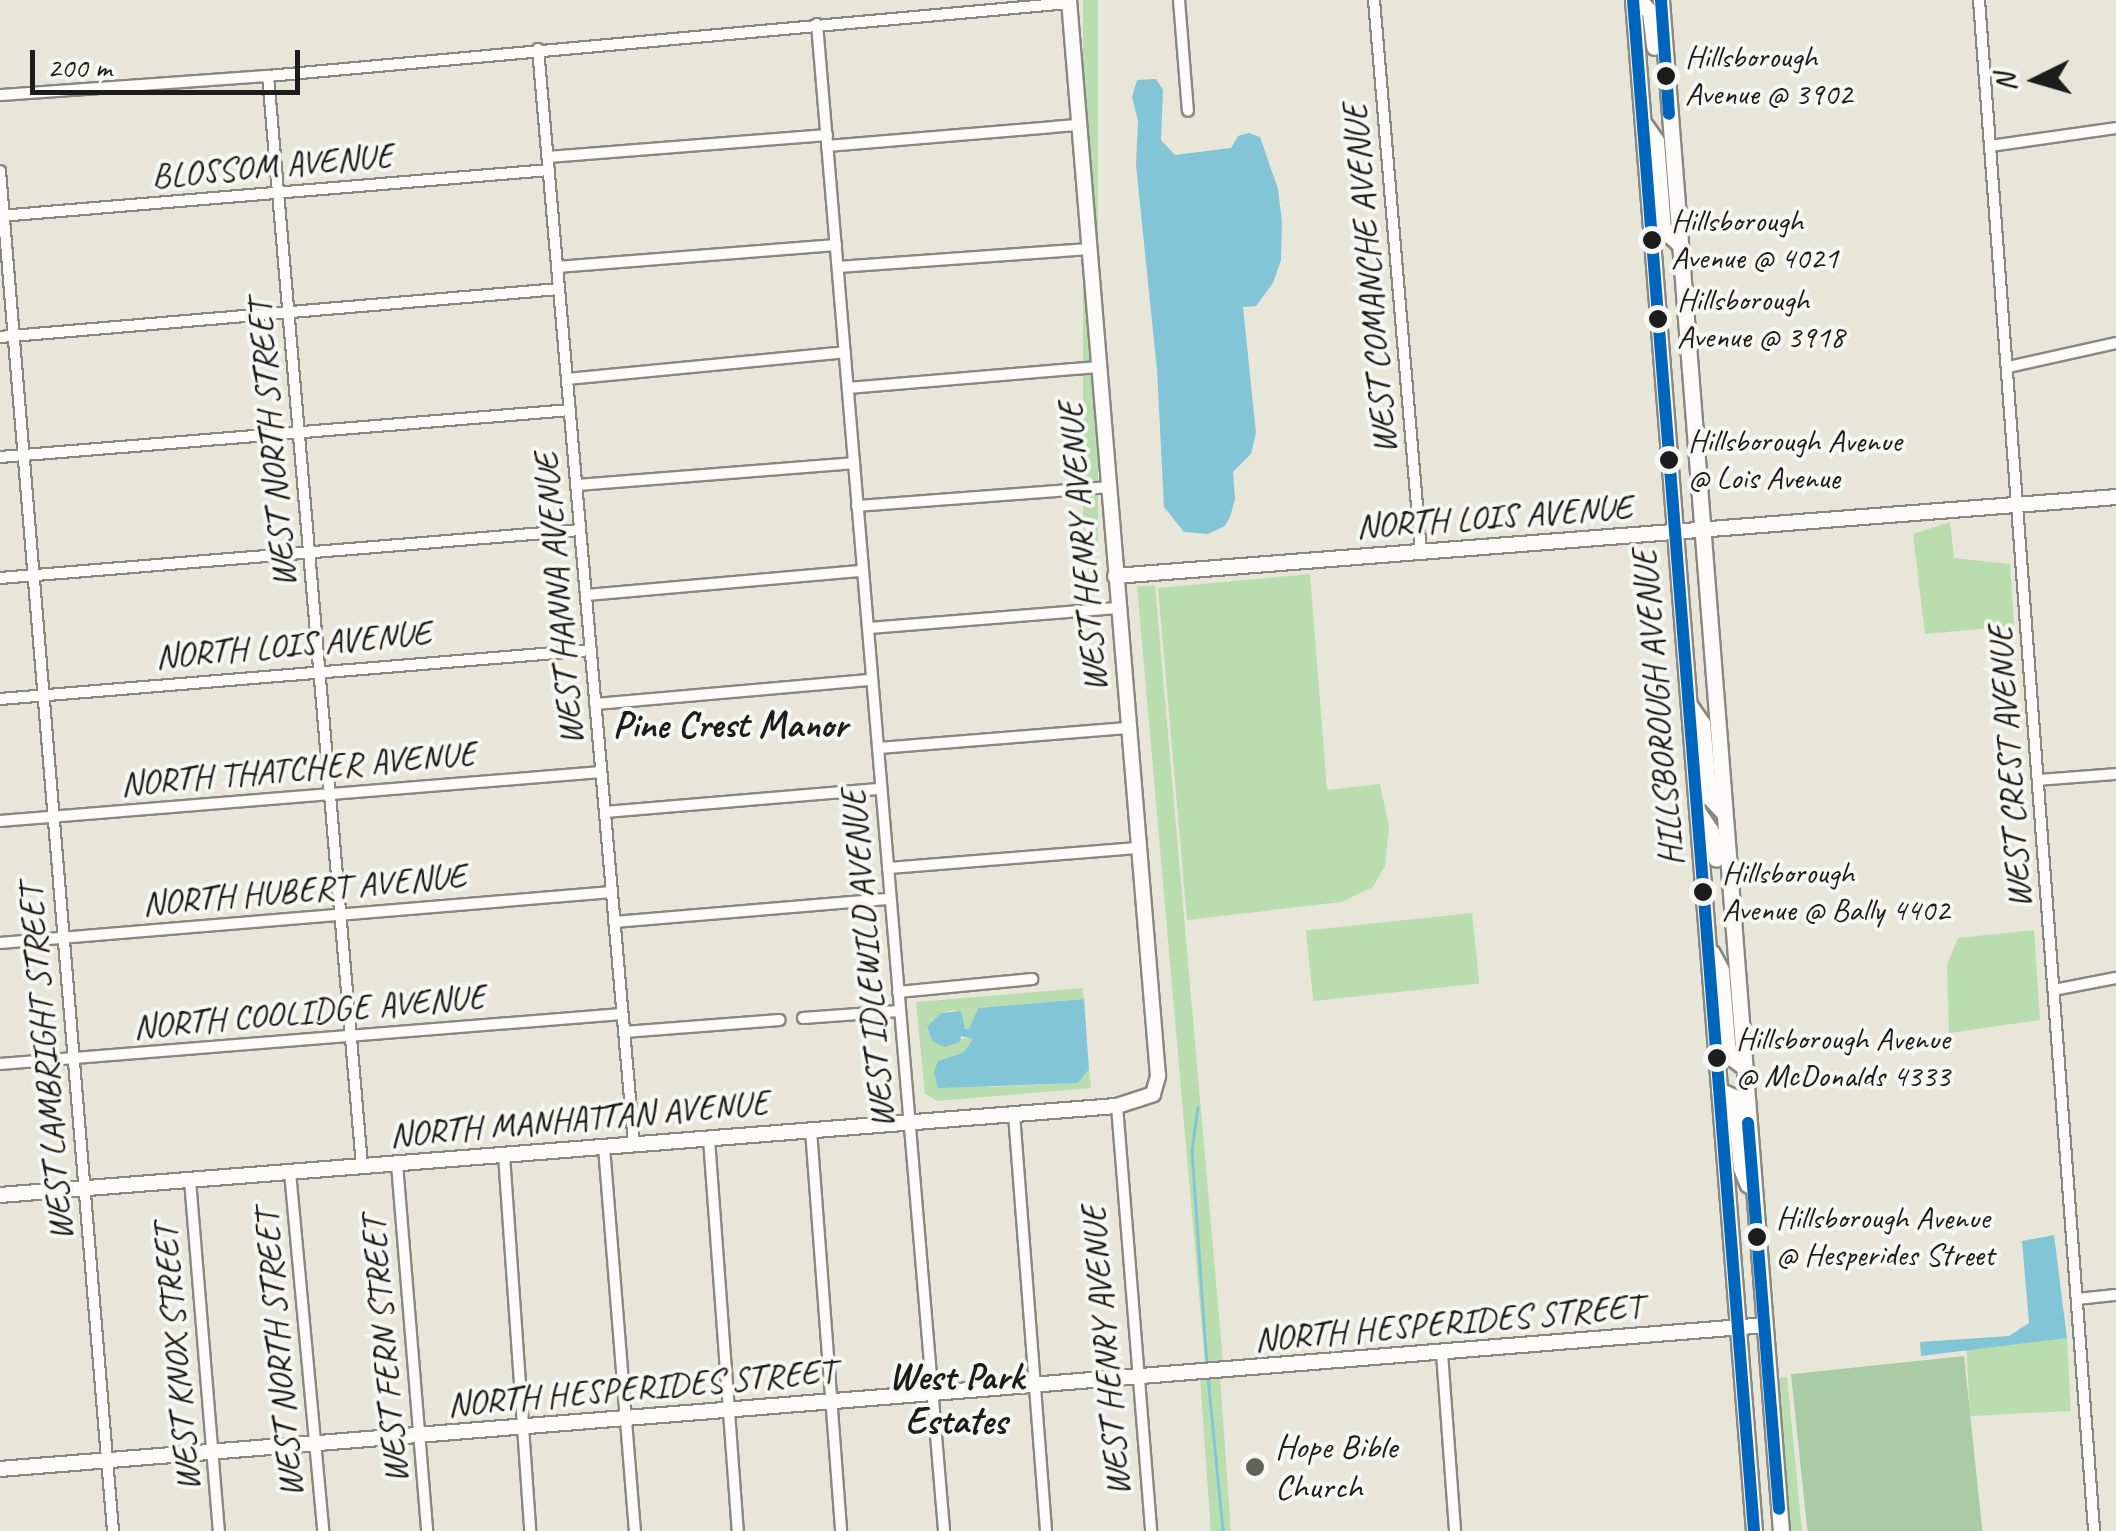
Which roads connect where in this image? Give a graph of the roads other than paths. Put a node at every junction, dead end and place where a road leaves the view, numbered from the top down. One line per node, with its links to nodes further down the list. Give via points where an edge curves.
1 (1179, 0): 11 (street)
2 (1374, 0): 52 (street, WEST COMANCHE AVENUE)
3 (1636, 0): 12 (main road, HILLSBOROUGH AVENUE); 15 (main road, via 1650,12 1660,115)
4 (1661, 0): 15 (main road)
5 (1979, 0): 17 (street, WEST CREST AVENUE)
6 (1069, 2): 7 (street); 13 (street, WEST HENRY AVENUE)
7 (817, 24): 8 (street); 16 (street, WEST IDLEWILD AVENUE)
8 (538, 49): 9 (street); 18 (street, WEST HANNA AVENUE)
9 (268, 76): 10 (street); 21 (street, WEST NORTH STREET)
10 (0, 95)
11 (1188, 111)
12 (1643, 121): 23 (main road, via 1656,141 1663,229); 50 (main road, HILLSBOROUGH AVENUE)
13 (1079, 125): 16 (street); 25 (street, WEST HENRY AVENUE)
14 (2116, 128): 17 (street)
15 (1670, 138): 23 (main road)
16 (827, 140): 18 (street); 24 (street, WEST IDLEWILD AVENUE)
17 (1990, 146): 35 (street, WEST CREST AVENUE)
18 (548, 157): 19 (street, WEST HANNA AVENUE)
19 (549, 170): 21 (street, BLOSSOM AVENUE); 26 (street, WEST HANNA AVENUE)
20 (0, 171): 22 (street, WEST LAMBRIGHT STREET)
21 (278, 193): 22 (street, BLOSSOM AVENUE); 29 (street, WEST NORTH STREET)
22 (2, 216): 30 (street, WEST LAMBRIGHT STREET)
23 (1678, 243): 49 (main road)
24 (836, 245): 26 (street); 27 (street, WEST IDLEWILD AVENUE)
25 (1089, 249): 27 (street); 34 (street, WEST HENRY AVENUE)
26 (557, 267): 28 (street, WEST HANNA AVENUE)
27 (838, 267): 33 (street, WEST IDLEWILD AVENUE)
28 (559, 289): 29 (street); 36 (street, WEST HANNA AVENUE)
29 (288, 312): 30 (street); 39 (street, WEST NORTH STREET)
30 (13, 336): 31 (street); 40 (street, WEST LAMBRIGHT STREET)
31 (0, 338)
32 (2116, 343): 35 (street)
33 (845, 352): 36 (street); 37 (street, WEST IDLEWILD AVENUE)
34 (1098, 367): 37 (street); 44 (street, WEST HENRY AVENUE)
35 (2008, 367): 46 (street, WEST CREST AVENUE)
36 (567, 379): 38 (street, WEST HANNA AVENUE)
37 (848, 388): 42 (street, WEST IDLEWILD AVENUE)
38 (570, 410): 39 (street); 43 (street, WEST HANNA AVENUE)
39 (299, 433): 40 (street); 51 (street, WEST NORTH STREET)
40 (23, 455): 41 (street); 54 (street, WEST LAMBRIGHT STREET)
41 (0, 456)
42 (854, 463): 43 (street); 47 (street, WEST IDLEWILD AVENUE)
43 (576, 485): 48 (street, WEST HANNA AVENUE)
44 (1108, 487): 47 (street); 55 (street, WEST HENRY AVENUE)
45 (2116, 497): 46 (street, NORTH LOIS AVENUE)
46 (2020, 505): 49 (street, NORTH LOIS AVENUE); 71 (street, WEST CREST AVENUE)
47 (858, 506): 53 (street, WEST IDLEWILD AVENUE)
48 (580, 530): 51 (street); 57 (street, WEST HANNA AVENUE)
49 (1701, 531): 50 (street, NORTH LOIS AVENUE); 75 (main road)
50 (1674, 534): 52 (street, NORTH LOIS AVENUE); 65 (main road, HILLSBOROUGH AVENUE)
51 (309, 553): 54 (street); 61 (street, WEST NORTH STREET)
52 (1421, 553): 55 (street, NORTH LOIS AVENUE)
53 (863, 570): 57 (street); 59 (street, WEST IDLEWILD AVENUE)
54 (33, 576): 56 (street); 63 (street, WEST LAMBRIGHT STREET)
55 (1115, 576): 58 (street, WEST HENRY AVENUE)
56 (0, 578)
57 (586, 595): 60 (street, WEST HANNA AVENUE)
58 (1118, 608): 59 (street); 67 (street, WEST HENRY AVENUE)
59 (868, 628): 62 (street, WEST IDLEWILD AVENUE)
60 (590, 650): 61 (street, NORTH LOIS AVENUE); 66 (street, WEST HANNA AVENUE)
61 (319, 672): 63 (street, NORTH LOIS AVENUE); 73 (street, WEST NORTH STREET)
62 (872, 680): 66 (street); 68 (street, WEST IDLEWILD AVENUE)
63 (43, 696): 64 (street, NORTH LOIS AVENUE); 77 (street, WEST LAMBRIGHT STREET)
64 (0, 699)
65 (1688, 703): 74 (main road, HILLSBOROUGH AVENUE); 75 (main road, via 1702,723 1708,797)
66 (595, 704): 69 (street, WEST HANNA AVENUE)
67 (1128, 728): 68 (street); 79 (street, WEST HENRY AVENUE)
68 (878, 748): 72 (street, WEST IDLEWILD AVENUE)
69 (601, 772): 73 (street, NORTH THATCHER AVENUE); 76 (street, WEST HANNA AVENUE)
70 (2116, 774): 71 (street)
71 (2038, 780): 91 (street, WEST CREST AVENUE)
72 (881, 789): 76 (street); 80 (street, WEST IDLEWILD AVENUE)
73 (330, 794): 77 (street, NORTH THATCHER AVENUE); 83 (street, WEST NORTH STREET)
74 (1696, 810): 85 (main road, via 1714,839 1722,922); 88 (main road, HILLSBOROUGH AVENUE)
75 (1722, 810): 85 (main road)
76 (604, 812): 81 (street, WEST HANNA AVENUE)
77 (53, 817): 78 (street, NORTH THATCHER AVENUE); 86 (street, WEST LAMBRIGHT STREET)
78 (0, 821)
79 (1138, 848): 80 (street); 102 (street, WEST HENRY AVENUE)
80 (888, 868): 82 (street, WEST IDLEWILD AVENUE)
81 (612, 892): 83 (street, NORTH HUBERT AVENUE); 84 (street, WEST HANNA AVENUE)
82 (890, 900): 84 (street); 92 (street, WEST IDLEWILD AVENUE)
83 (340, 915): 86 (street, NORTH HUBERT AVENUE); 98 (street, WEST NORTH STREET)
84 (614, 922): 94 (street, WEST HANNA AVENUE)
85 (1732, 934): 101 (main road)
86 (64, 938): 87 (street, NORTH HUBERT AVENUE); 99 (street, WEST LAMBRIGHT STREET)
87 (0, 943)
88 (1708, 946): 101 (main road, via 1721,970 1728,1054); 103 (main road, HILLSBOROUGH AVENUE)
89 (2116, 978): 91 (street)
90 (1032, 979): 92 (street)
91 (2054, 990): 120 (street, WEST CREST AVENUE)
92 (898, 992): 93 (street, WEST IDLEWILD AVENUE)
93 (900, 1011): 95 (street); 106 (street, WEST IDLEWILD AVENUE)
94 (622, 1014): 97 (street, WEST HANNA AVENUE); 98 (street, NORTH COOLIDGE AVENUE)
95 (803, 1018)
96 (780, 1020): 97 (street)
97 (624, 1032): 109 (street, WEST HANNA AVENUE)
98 (350, 1036): 99 (street, NORTH COOLIDGE AVENUE); 113 (street, WEST NORTH STREET)
99 (74, 1059): 100 (street, NORTH COOLIDGE AVENUE); 116 (street, WEST LAMBRIGHT STREET)
100 (0, 1064)
101 (1744, 1068): 118 (main road)
102 (1154, 1088): 104 (street, NORTH MANHATTAN AVENUE, via 1140,1102)
103 (1719, 1090): 118 (main road, via 1734,1098 1741,1168); 122 (main road, HILLSBOROUGH AVENUE)
104 (1117, 1106): 105 (street, NORTH MANHATTAN AVENUE); 124 (street, WEST HENRY AVENUE)
105 (1014, 1114): 106 (street, NORTH MANHATTAN AVENUE); 125 (street)
106 (909, 1122): 107 (street, NORTH MANHATTAN AVENUE); 126 (street, WEST IDLEWILD AVENUE)
107 (811, 1130): 108 (street, NORTH MANHATTAN AVENUE); 127 (street)
108 (708, 1139): 109 (street, NORTH MANHATTAN AVENUE); 128 (street)
109 (634, 1145): 110 (street, NORTH MANHATTAN AVENUE)
110 (604, 1147): 111 (street, NORTH MANHATTAN AVENUE); 129 (street)
111 (504, 1155): 112 (street, NORTH MANHATTAN AVENUE); 130 (street)
112 (397, 1164): 113 (street, NORTH MANHATTAN AVENUE); 131 (street, WEST FERN STREET)
113 (362, 1166): 114 (street, NORTH MANHATTAN AVENUE)
114 (290, 1172): 115 (street, NORTH MANHATTAN AVENUE); 132 (street, WEST NORTH STREET)
115 (190, 1180): 116 (street, NORTH MANHATTAN AVENUE); 133 (street, WEST KNOX STREET)
116 (83, 1188): 117 (street, NORTH MANHATTAN AVENUE); 134 (street, WEST LAMBRIGHT STREET)
117 (0, 1195)
118 (1754, 1198): 121 (main road)
119 (2116, 1295): 120 (street)
120 (2077, 1298): 150 (street, WEST CREST AVENUE)
121 (1765, 1325): 122 (street, NORTH HESPERIDES STREET); 149 (main road)
122 (1738, 1328): 123 (street, NORTH HESPERIDES STREET); 148 (main road, HILLSBOROUGH AVENUE)
123 (1442, 1353): 124 (street, NORTH HESPERIDES STREET); 147 (street)
124 (1138, 1379): 125 (street, NORTH HESPERIDES STREET); 146 (street, WEST HENRY AVENUE)
125 (1034, 1387): 126 (street, NORTH HESPERIDES STREET); 145 (street)
126 (933, 1394): 127 (street, NORTH HESPERIDES STREET); 144 (street, WEST IDLEWILD AVENUE)
127 (830, 1403): 128 (street, NORTH HESPERIDES STREET); 143 (street)
128 (728, 1411): 129 (street, NORTH HESPERIDES STREET); 142 (street)
129 (626, 1419): 130 (street, NORTH HESPERIDES STREET); 141 (street)
130 (522, 1427): 131 (street, NORTH HESPERIDES STREET); 140 (street)
131 (419, 1436): 132 (street, NORTH HESPERIDES STREET); 139 (street, WEST FERN STREET)
132 (316, 1444): 133 (street, NORTH HESPERIDES STREET); 138 (street, WEST NORTH STREET)
133 (212, 1452): 134 (street, NORTH HESPERIDES STREET); 137 (street, WEST KNOX STREET)
134 (107, 1460): 135 (street, NORTH HESPERIDES STREET); 136 (street, WEST LAMBRIGHT STREET)
135 (0, 1469)
136 (113, 1531)
137 (218, 1531)
138 (323, 1531)
139 (427, 1531)
140 (530, 1531)
141 (635, 1531)
142 (738, 1531)
143 (841, 1531)
144 (944, 1531)
145 (1046, 1531)
146 (1151, 1531)
147 (1455, 1531)
148 (1754, 1531)
149 (1781, 1531)
150 (2094, 1531)

